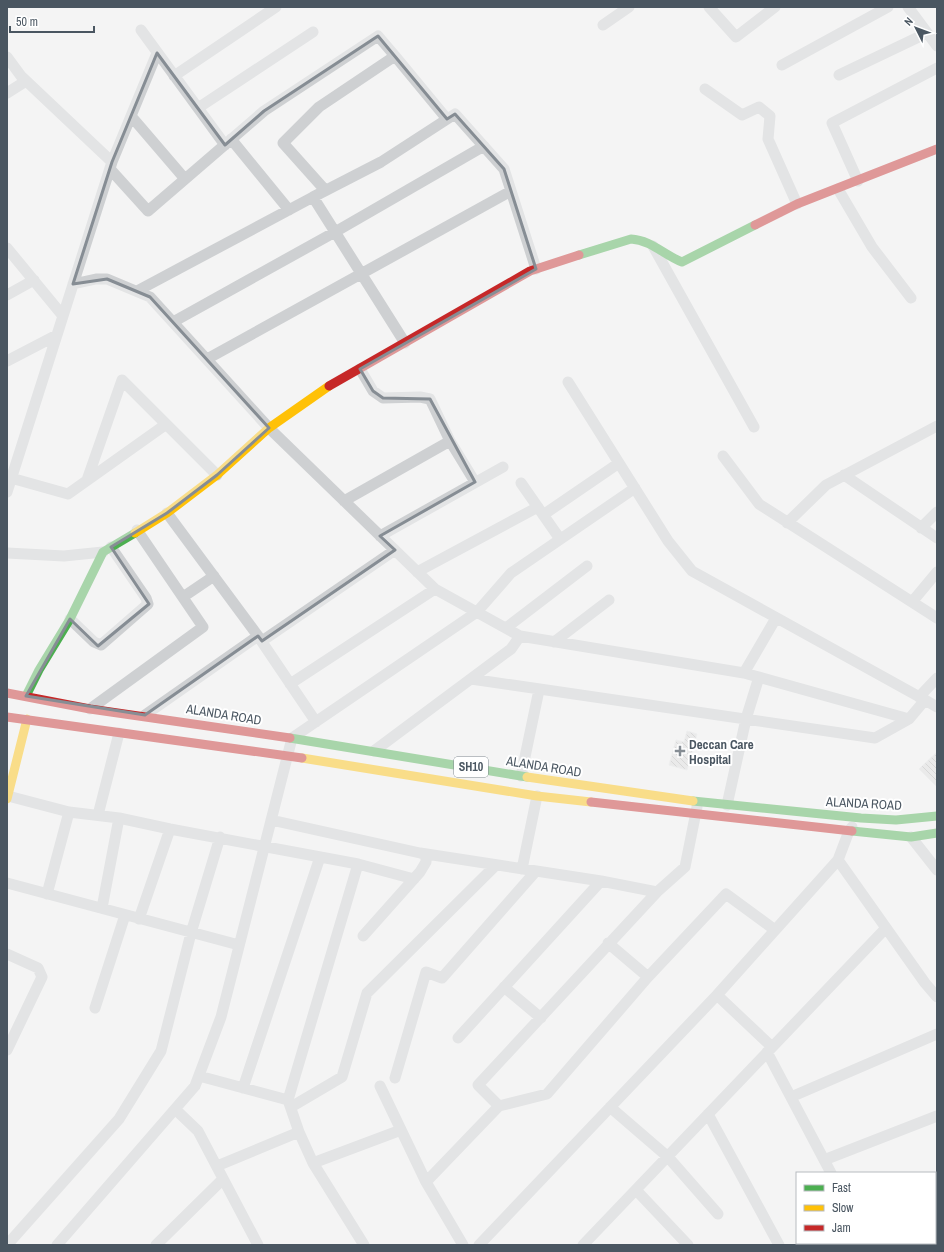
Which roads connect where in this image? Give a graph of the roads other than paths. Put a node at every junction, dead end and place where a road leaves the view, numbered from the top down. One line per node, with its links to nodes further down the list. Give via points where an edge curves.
1 (276, 7): 18 (street)
2 (629, 7): 7 (street)
3 (709, 7): 4 (street, via 736,37)
4 (775, 7)
5 (888, 7): 15 (street)
6 (908, 7): 10 (street)
7 (603, 25)
8 (141, 30): 12 (street)
9 (313, 32): 22 (street)
10 (927, 33): 11 (street); 17 (street)
11 (937, 46)
12 (157, 53): 18 (street); 23 (street)
13 (395, 56): 24 (street); 25 (street, via 378,36 264,111); 32 (street, via 319,107 283,143)
14 (7, 57): 19 (street)
15 (782, 65)
16 (937, 68): 30 (street, via 832,123)
17 (839, 75)
18 (174, 76): 22 (street)
19 (26, 81): 21 (street); 28 (street)
20 (705, 88): 35 (street, via 742,115 759,107 770,116 768,139)
21 (7, 93)
22 (198, 108): 25 (street)
23 (131, 116): 28 (street); 29 (street)
24 (447, 119): 26 (street, via 455,114); 32 (street, via 381,162)
25 (228, 142): 29 (street); 36 (street)
26 (484, 146): 33 (street, via 504,169); 37 (street)
27 (937, 149): 30 (main road)
28 (111, 165): 29 (street, via 148,211); 43 (street)
29 (185, 179)
30 (858, 181): 31 (main road)
31 (838, 189): 35 (main road); 46 (street, via 872,247)
32 (325, 190): 34 (street)
33 (511, 191): 40 (street); 41 (street)
34 (313, 197): 36 (street); 37 (street)
35 (796, 204): 38 (main road, via 682,262)
36 (289, 210): 44 (street)
37 (335, 232): 41 (street); 48 (street)
38 (651, 243): 40 (main road, via 631,239); 57 (street)
39 (7, 248): 42 (street)
40 (536, 269): 50 (main road)
41 (361, 274): 50 (street); 51 (street)
42 (34, 280): 45 (street); 47 (street)
43 (73, 284): 44 (street, via 107,279); 47 (street)
44 (137, 291): 48 (street, via 150,297)
45 (7, 295)
46 (911, 298)
47 (63, 316): 49 (street)
48 (173, 322): 51 (street)
49 (57, 335): 52 (street); 65 (street)
50 (405, 343): 53 (main road)
51 (207, 359): 58 (street)
52 (7, 361)
53 (360, 369): 58 (main road, via 323,390); 59 (street, via 373,391 383,398 430,399)
54 (568, 382): 61 (street)
55 (165, 425): 63 (street); 66 (street); 66 (street, via 122,380)
56 (937, 426): 64 (street)
57 (754, 427)
58 (268, 428): 63 (main road); 71 (street)
59 (450, 441): 67 (street); 71 (street)
60 (723, 456): 75 (street, via 758,504)
61 (619, 463): 69 (street); 72 (street)
62 (503, 467): 67 (street)
63 (217, 474): 74 (main road)
64 (844, 475): 75 (street, via 826,485); 76 (street)
65 (11, 478): 66 (street, via 68,494); 70 (street)
66 (87, 480)
67 (475, 482): 78 (street)
68 (521, 483): 72 (street)
69 (635, 488): 80 (street); 93 (street, via 668,541 692,571)
70 (7, 492)
71 (344, 501): 78 (street)
72 (541, 511): 80 (street); 85 (street)
73 (937, 512): 76 (street)
74 (167, 513): 77 (main road); 87 (street)
75 (787, 523): 91 (street)
76 (922, 528): 79 (street)
77 (137, 530): 81 (main road); 89 (street)
78 (380, 536): 82 (street)
79 (937, 538)
80 (560, 539): 92 (street, via 511,573)
81 (107, 550): 83 (street, via 64,556); 95 (main road); 95 (street, via 146,598 148,604 101,645 94,642)
82 (395, 550): 85 (street); 98 (street)
83 (7, 553)
84 (587, 566): 96 (street)
85 (418, 572): 88 (street)
86 (937, 572): 91 (street)
87 (214, 576): 89 (street); 98 (street)
88 (435, 589): 92 (street); 104 (street)
89 (183, 597): 110 (street, via 203,627)
90 (609, 600): 99 (street)
91 (912, 602): 94 (street)
92 (477, 612): 96 (street); 116 (street)
93 (776, 618): 100 (street); 108 (street)
94 (937, 618)
95 (70, 619): 107 (main road)
96 (506, 628): 97 (street)
97 (520, 636): 99 (street); 103 (street, via 511,649)
98 (260, 638): 104 (street); 111 (street)
99 (554, 642): 100 (street)
100 (744, 673): 101 (street)
101 (759, 676): 114 (street); 115 (street)
102 (937, 678): 108 (street)
103 (471, 679): 105 (street); 119 (street)
104 (290, 684): 116 (street)
105 (539, 690): 115 (street); 121 (street)
106 (7, 693): 107 (main road, ALANDA ROAD / SH10)
107 (26, 696): 110 (main road, ALANDA ROAD / SH10)
108 (922, 698): 109 (street); 114 (street)
109 (937, 707)
110 (90, 709): 111 (main road, ALANDA ROAD / SH10)
111 (145, 715): 118 (main road, ALANDA ROAD / SH10)
112 (7, 717): 113 (main road, ALANDA ROAD / SH10)
113 (27, 719): 117 (main road, ALANDA ROAD / SH10); 123 (main road)
114 (909, 719): 115 (street, via 875,738)
115 (746, 720): 125 (street)
116 (316, 722): 118 (street)
117 (119, 734): 120 (main road, ALANDA ROAD / SH10); 128 (street)
118 (292, 738): 119 (main road, ALANDA ROAD / SH10); 120 (street)
119 (374, 751): 121 (main road, ALANDA ROAD / SH10)
120 (287, 756): 122 (main road, ALANDA ROAD / SH10); 132 (street)
121 (521, 776): 124 (main road, ALANDA ROAD / SH10)
122 (536, 796): 127 (main road, ALANDA ROAD / SH10); 144 (street)
123 (7, 798): 126 (street)
124 (698, 802): 125 (main road, ALANDA ROAD / SH10); 127 (street)
125 (727, 805): 131 (main road, ALANDA ROAD / SH10)
126 (69, 812): 128 (street); 151 (street)
127 (696, 814): 134 (main road, ALANDA ROAD / SH10); 150 (street, via 684,867)
128 (98, 815): 130 (street)
129 (937, 816): 131 (main road, ALANDA ROAD / SH10, via 896,820)
130 (119, 818): 133 (street); 152 (street)
131 (861, 818): 134 (street)
132 (271, 820): 138 (street); 139 (street)
133 (170, 829): 136 (street); 154 (street)
134 (849, 831): 137 (main road, ALANDA ROAD / SH10); 141 (street)
135 (937, 833): 137 (main road, ALANDA ROAD / SH10)
136 (220, 837): 138 (street); 157 (street)
137 (911, 837): 145 (street)
138 (264, 847): 140 (street); 160 (street)
139 (426, 854): 143 (street); 147 (street, via 424,867)
140 (320, 857): 142 (street); 175 (street)
141 (838, 860): 155 (street); 156 (street)
142 (358, 864): 147 (street); 177 (street)
143 (496, 865): 144 (street); 177 (street, via 367,993 342,1077)
144 (522, 869): 146 (street)
145 (937, 870)
146 (536, 871): 148 (street); 173 (street, via 442,978 426,972)
147 (414, 879): 158 (street)
148 (601, 881): 150 (street); 163 (street)
149 (7, 883): 151 (street)
150 (657, 892): 159 (street)
151 (47, 894): 152 (street)
152 (102, 908): 153 (street)
153 (125, 915): 154 (street); 166 (street)
154 (139, 919): 157 (street)
155 (886, 928): 165 (street); 171 (street)
156 (775, 930): 162 (street, via 726,894); 164 (street)
157 (191, 933): 160 (street); 194 (street, via 161,1051 119,1119)
158 (363, 936)
159 (608, 943): 162 (street); 167 (street)
160 (239, 945): 172 (street, via 221,1017)
161 (7, 955): 170 (street, via 38,968 42,978)
162 (648, 978): 178 (street, via 547,1094)
163 (504, 987): 167 (street); 169 (street)
164 (717, 995): 171 (street); 179 (street)
165 (937, 997)
166 (95, 1008)
167 (541, 1018): 178 (street, via 478,1085)
168 (937, 1034): 176 (street)
169 (458, 1038)
170 (7, 1050)
171 (770, 1050): 176 (street); 181 (street)
172 (199, 1076): 175 (street); 180 (street, via 195,1086)
173 (395, 1078)
174 (380, 1086): 183 (street)
175 (243, 1088): 177 (street)
176 (791, 1097): 186 (street)
177 (289, 1103): 184 (street)
178 (498, 1106): 191 (street)
179 (610, 1107): 185 (street); 200 (street)
180 (175, 1109): 188 (street, via 198,1131); 195 (street)
181 (708, 1114): 185 (street); 203 (street)
182 (937, 1116): 186 (street)
183 (401, 1130): 187 (street); 191 (street)
184 (299, 1132): 187 (street); 188 (street)
185 (668, 1157): 192 (street); 193 (street)
186 (824, 1160): 189 (street)
187 (313, 1163): 198 (street)
188 (217, 1166): 190 (street)
189 (830, 1172)
190 (223, 1179): 196 (street); 197 (street)
191 (426, 1182): 199 (street)
192 (636, 1190): 201 (street); 202 (street)
193 (718, 1214)
194 (7, 1245)
195 (57, 1245)
196 (156, 1245)
197 (258, 1245)
198 (364, 1245)
199 (463, 1245)
200 (479, 1245)
201 (584, 1245)
202 (688, 1245)
203 (779, 1245)

